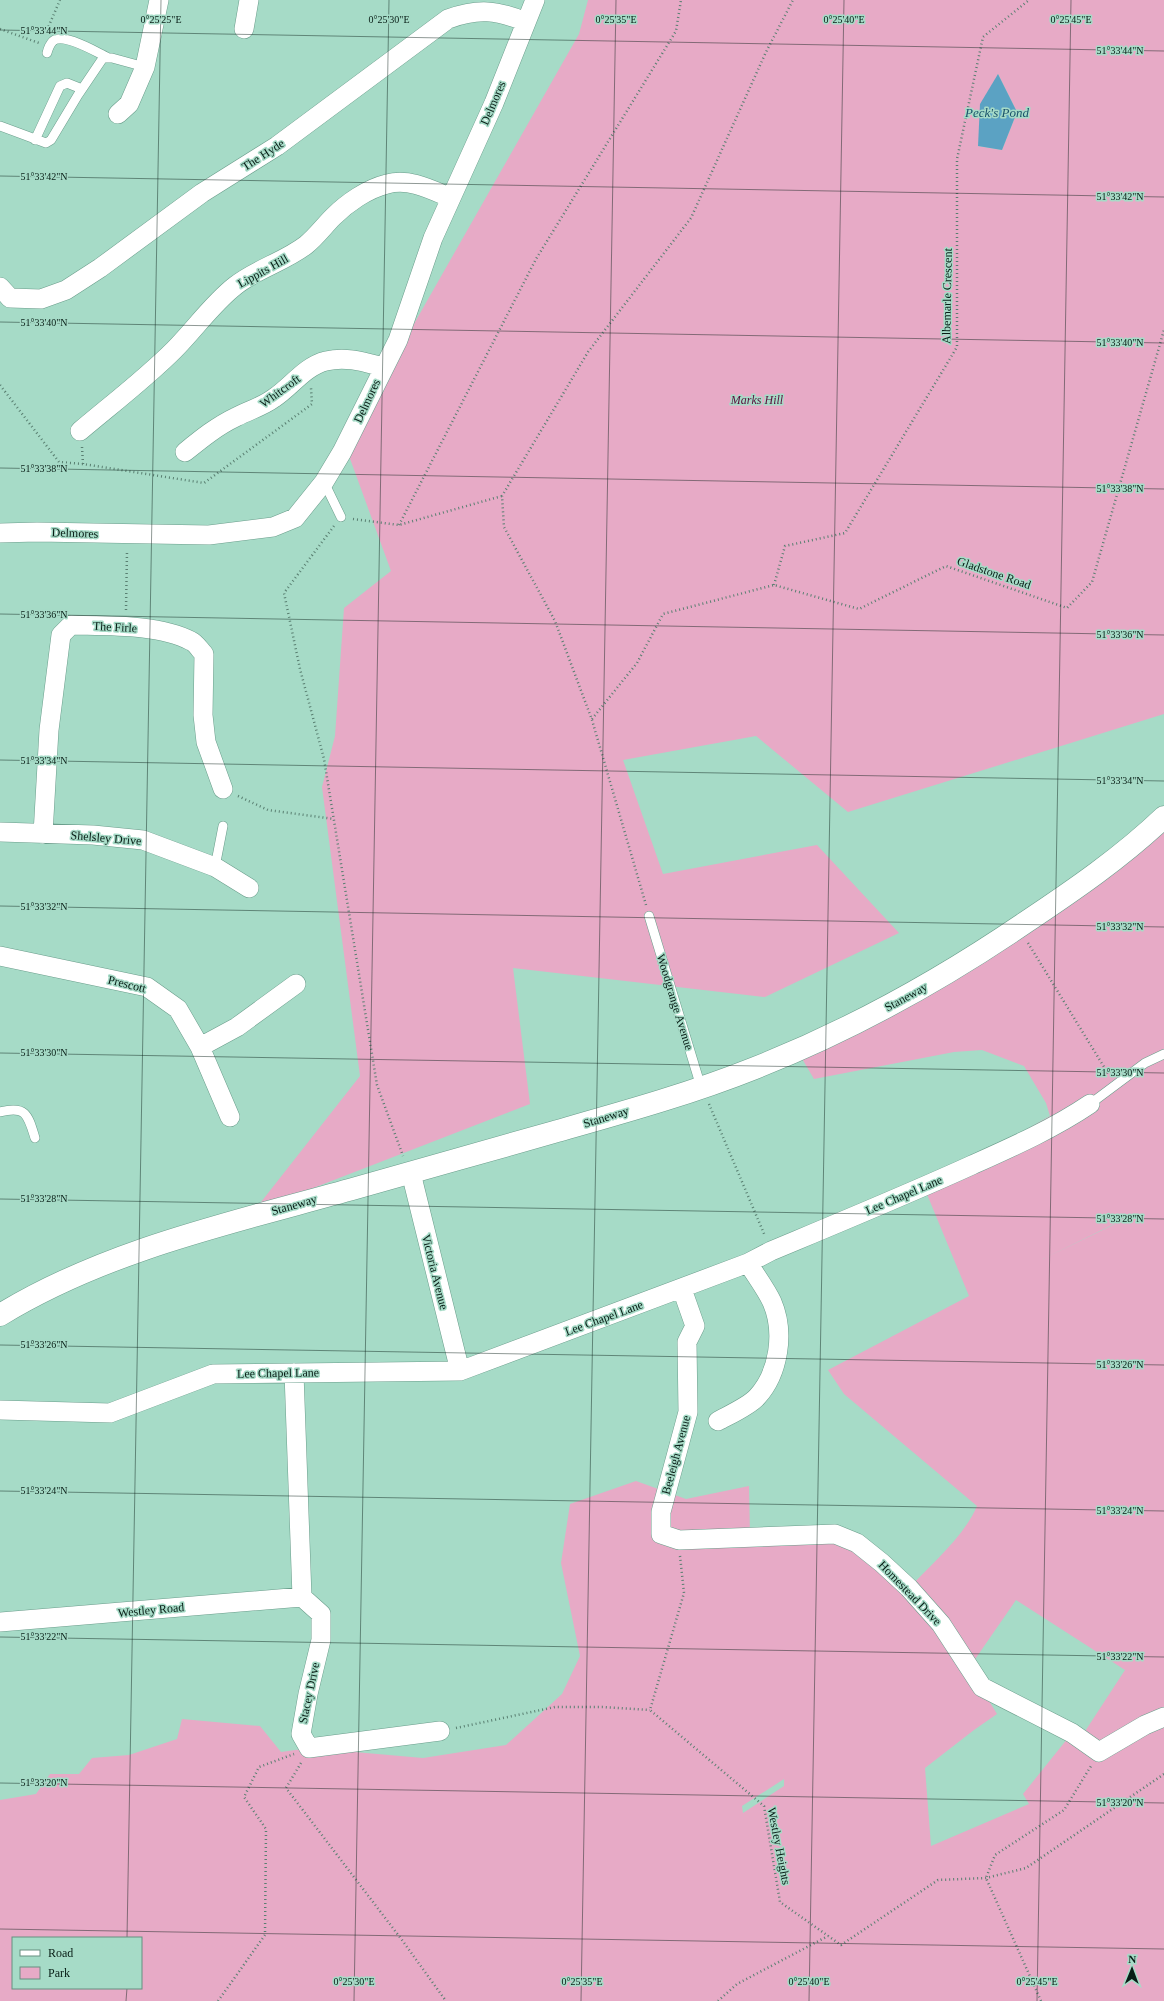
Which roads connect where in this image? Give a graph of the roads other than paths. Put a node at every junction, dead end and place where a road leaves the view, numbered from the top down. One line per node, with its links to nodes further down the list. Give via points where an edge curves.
1 (159, 0): 8 (street)
2 (249, 0): 5 (street)
3 (535, 0): 4 (street, Delmores)
4 (526, 22): 13 (street, Delmores, via 494,103); 14 (street, The Hyde, via 506,14 485,11 464,13 448,19 277,146 202,193 66,290 41,299 10,298)
5 (244, 29)
6 (47, 53): 7 (lane, via 53,41 58,39 88,47)
7 (107, 58): 8 (lane); 9 (lane, via 100,62)
8 (145, 67): 10 (street, via 129,104)
9 (82, 89): 12 (lane, via 51,140 46,143); 12 (lane, via 66,83 60,86)
10 (118, 114)
11 (0, 126): 12 (lane)
12 (35, 140)
13 (451, 198): 15 (street, Delmores, via 433,238 398,340); 16 (street, Lippits Hill, via 419,185 400,181 385,184 347,204 306,245 234,286 156,367)
14 (0, 287)
15 (383, 368): 17 (street, Whitcroft, via 360,360 325,361 311,368 266,403 213,429); 18 (street, Delmores, via 342,452)
16 (80, 430)
17 (185, 452)
18 (324, 482): 19 (lane); 20 (street, Delmores, via 295,518 273,527 209,535)
19 (341, 517)
20 (0, 533)
21 (224, 789): 25 (street, The Firle, via 206,742 203,716 204,654 192,641 162,632 126,626 71,625 61,635 49,730)
22 (1164, 817): 33 (main road, Staneway, via 1085,882 955,969 876,1013 797,1050)
23 (223, 826): 26 (lane)
24 (0, 832): 25 (street, Shelsley Drive)
25 (43, 834): 26 (street, Shelsley Drive, via 143,840)
26 (215, 867): 27 (street, Shelsley Drive)
27 (249, 888)
28 (649, 916): 33 (lane, Woodgrange Avenue)
29 (0, 956): 31 (street, Prescott, via 147,987 178,1009)
30 (296, 984): 31 (street, via 236,1026)
31 (200, 1047): 36 (street, Prescott)
32 (1164, 1054): 34 (lane, Lee Chapel Lane, via 1145,1063)
33 (701, 1088): 38 (main road, Staneway)
34 (1090, 1104): 39 (street, Lee Chapel Lane, via 1064,1122 1024,1142)
35 (0, 1112): 37 (lane, via 12,1109 22,1111 29,1119)
36 (230, 1117)
37 (34, 1138)
38 (411, 1172): 41 (main road, Staneway, via 133,1253 68,1280); 42 (street, Victoria Avenue)
39 (748, 1263): 40 (street, Lee Chapel Lane); 45 (street, via 772,1302 778,1321 779,1340 773,1372 756,1398)
40 (682, 1289): 42 (street, Lee Chapel Lane); 46 (street, Beeleigh Avenue, via 695,1326 687,1342 688,1412 668,1481 661,1519 661,1534)
41 (0, 1315)
42 (460, 1370): 43 (street, Lee Chapel Lane)
43 (294, 1373): 44 (street, Lee Chapel Lane, via 213,1374 110,1413); 47 (street)
44 (0, 1410)
45 (718, 1421)
46 (679, 1540): 49 (street, Homestead Drive, via 835,1534 858,1543 909,1588 941,1624 982,1687 1072,1733 1099,1752)
47 (302, 1597): 48 (street, Westley Road); 50 (street, Stacey Drive, via 322,1614 321,1640 301,1734 309,1748)
48 (0, 1622)
49 (1164, 1717)
50 (440, 1731)

